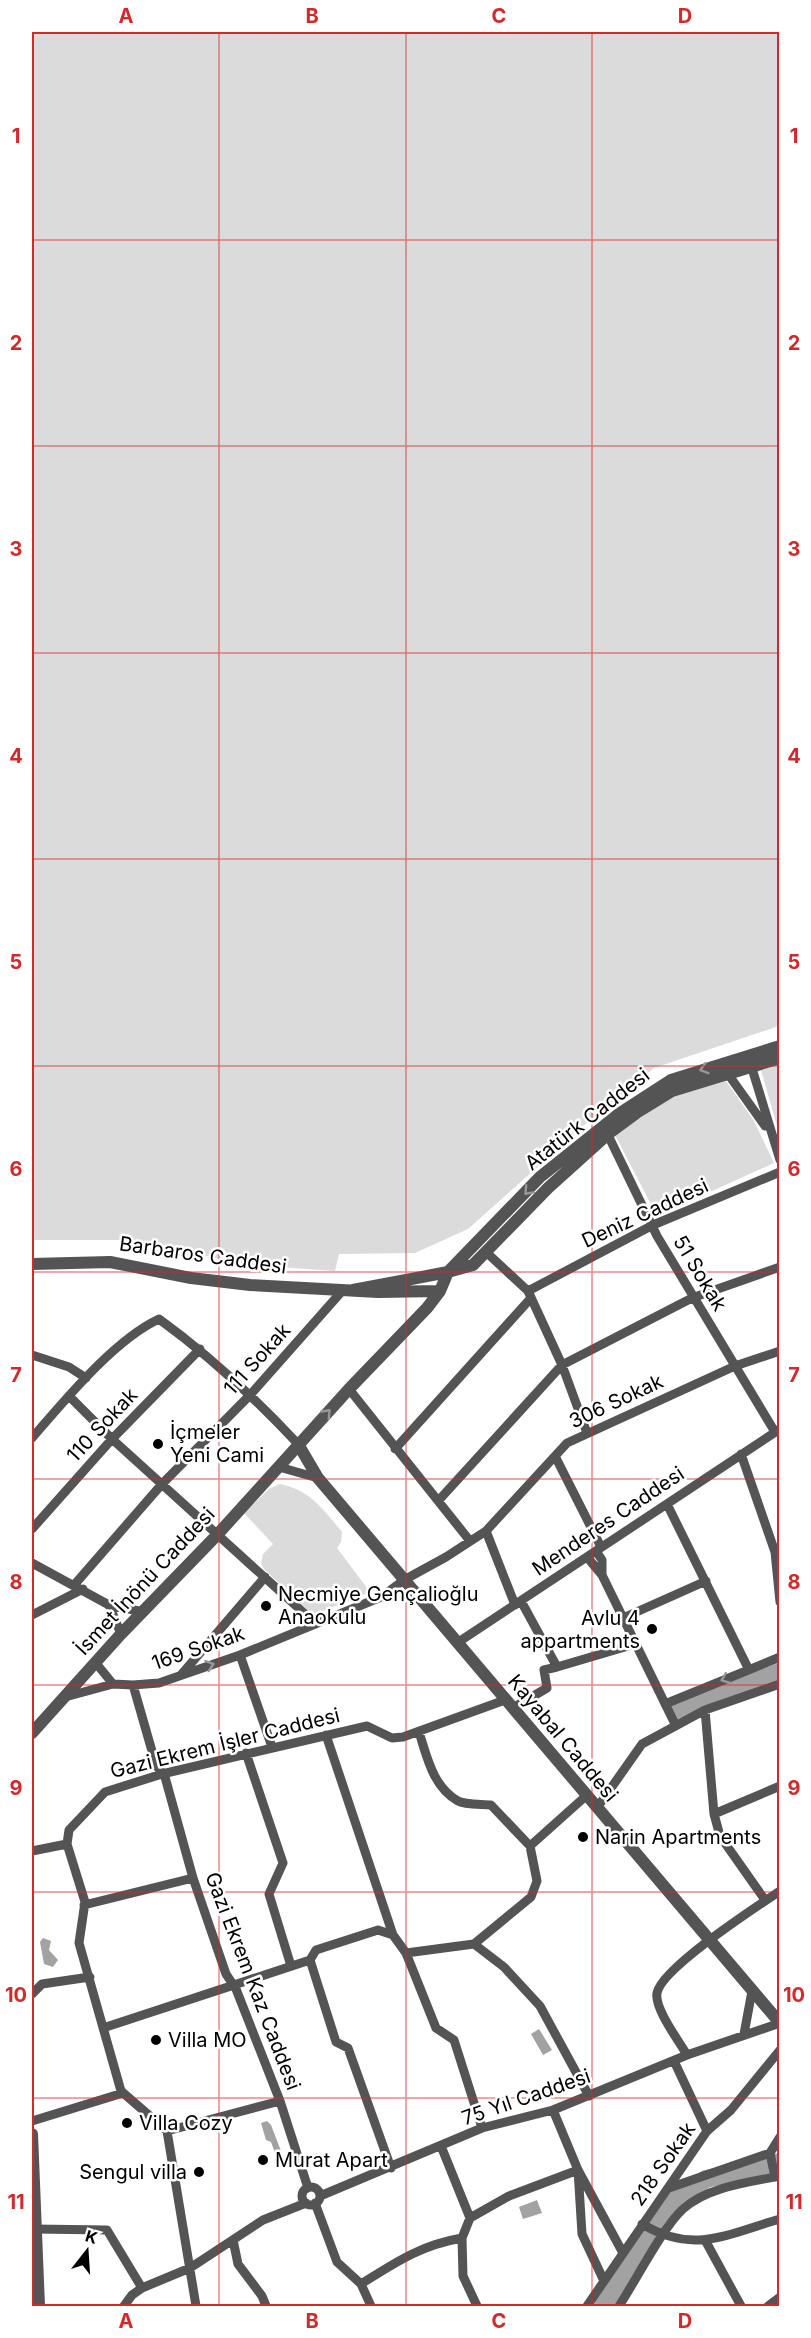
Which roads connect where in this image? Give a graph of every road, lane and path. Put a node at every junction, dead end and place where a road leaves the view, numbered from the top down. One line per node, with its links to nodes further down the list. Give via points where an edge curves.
1 (780, 1046): 4 (street, Atatürk Caddesi)
2 (780, 1058): 4 (street, Atatürk Caddesi)
3 (732, 1061): 4 (street, Atatürk Caddesi); 5 (street); 6 (street, Atatürk Caddesi, one-way to 6, via 671,1080)
4 (750, 1062): 5 (street, Atatürk Caddesi); 7 (street)
5 (728, 1074): 6 (street, Atatürk Caddesi, via 672,1091); 7 (street)
6 (606, 1130): 10 (street, 51 Sokak); 11 (street, Atatürk Caddesi); 14 (street, Atatürk Caddesi, one-way to 14, via 540,1177)
7 (769, 1130): 8 (street)
8 (780, 1160)
9 (780, 1172): 10 (street, Deniz Caddesi)
10 (653, 1225): 17 (street, Deniz Caddesi); 18 (street, 51 Sokak)
11 (486, 1252): 14 (street, Atatürk Caddesi, via 473,1265); 17 (street)
12 (32, 1264): 15 (street, Barbaros Caddesi, via 110,1262 250,1285)
13 (780, 1267): 18 (street)
14 (448, 1272): 15 (street, Atatürk Caddesi); 16 (street, Atatürk Caddesi)
15 (348, 1290): 16 (street, Barbaros Caddesi); 26 (street, 111 Sokak)
16 (440, 1291): 25 (street, Atatürk Caddesi)
17 (530, 1295): 22 (street); 33 (street, Deniz Caddesi)
18 (692, 1298): 22 (street); 23 (street, 51 Sokak)
19 (200, 1349): 24 (street, via 159,1319 142,1326); 26 (street); 31 (street, 110 Sokak)
20 (780, 1351): 23 (street, 306 Sokak)
21 (32, 1355): 24 (street, via 69,1367)
22 (562, 1365): 29 (street); 40 (street)
23 (735, 1366): 28 (street, 51 Sokak); 29 (street, 306 Sokak)
24 (86, 1378): 27 (street)
25 (349, 1389): 32 (street, Atatürk Caddesi, one-way to 25); 33 (street)
26 (251, 1394): 32 (street); 39 (street, 111 Sokak)
27 (69, 1396): 30 (street); 31 (street)
28 (777, 1431): 34 (street, Menderes Caddesi)
29 (587, 1433): 36 (street, 306 Sokak, via 567,1443)
30 (32, 1438)
31 (112, 1439): 39 (street); 42 (street, 110 Sokak)
32 (298, 1444): 35 (street, Atatürk Caddesi); 38 (street, Kayabal Caddesi)
33 (395, 1449): 40 (street)
34 (741, 1454): 41 (street, Menderes Caddesi); 54 (street, via 775,1552)
35 (288, 1456): 37 (street, İsmet İnönü Caddesi)
36 (555, 1456): 43 (street, 306 Sokak); 46 (street)
37 (279, 1467): 38 (street); 44 (street, İsmet İnönü Caddesi)
38 (318, 1478): 51 (street, Kayabal Caddesi)
39 (162, 1484): 44 (street); 53 (street, 111 Sokak)
40 (439, 1500): 45 (street)
41 (667, 1503): 46 (street, Menderes Caddesi); 52 (street)
42 (32, 1529)
43 (486, 1531): 45 (street, 306 Sokak); 55 (street)
44 (217, 1535): 50 (street); 57 (street, İsmet İnönü Caddesi)
45 (470, 1541): 51 (street, 306 Sokak)
46 (599, 1549): 47 (street, Menderes Caddesi); 49 (street)
47 (586, 1557): 49 (street); 55 (street, Menderes Caddesi)
48 (32, 1563): 53 (street)
49 (602, 1575): 59 (street)
50 (266, 1577): 60 (street); 69 (street)
51 (404, 1580): 60 (street, 169 Sokak, via 381,1597); 62 (street, Kayabal Caddesi)
52 (706, 1581): 59 (street); 68 (street)
53 (79, 1587): 56 (street); 58 (street)
54 (780, 1602)
55 (518, 1603): 62 (street, Menderes Caddesi); 67 (street)
56 (110, 1605): 57 (street); 61 (street)
57 (144, 1612): 61 (street, İsmet İnönü Caddesi)
58 (32, 1615)
59 (623, 1618): 63 (street)
60 (316, 1624): 64 (street, 169 Sokak)
61 (121, 1634): 66 (street, İsmet İnönü Caddesi)
62 (457, 1643): 74 (street, Kayabal Caddesi)
63 (635, 1644): 67 (street); 75 (street)
64 (240, 1655): 69 (street, 169 Sokak, one-way to 64); 81 (street)
65 (780, 1657): 68 (street)
66 (95, 1662): 70 (street); 73 (street, İsmet İnönü Caddesi)
67 (558, 1667): 74 (street, Gazi Ekrem İşler Caddesi, via 544,1670 547,1688)
68 (749, 1670): 75 (street, one-way to 75)
69 (181, 1676): 72 (street, 169 Sokak)
70 (113, 1684): 72 (street, 169 Sokak); 73 (street, 169 Sokak)
71 (780, 1684): 76 (street)
72 (134, 1685): 83 (street, Gazi Ekrem Kaz Caddesi, via 156,1765)
73 (63, 1698): 79 (street, İsmet İnönü Caddesi)
74 (509, 1704): 78 (street, Gazi Ekrem İşler Caddesi); 85 (street, Kayabal Caddesi)
75 (665, 1704): 77 (street)
76 (705, 1710): 77 (street); 87 (street)
77 (675, 1724): 86 (street, via 642,1744)
78 (419, 1732): 80 (street, Gazi Ekrem İşler Caddesi, via 392,1738 367,1726); 89 (street, via 442,1788 460,1802 491,1805)
79 (32, 1733)
80 (326, 1736): 81 (street, Gazi Ekrem İşler Caddesi); 95 (street)
81 (272, 1747): 82 (street, Gazi Ekrem İşler Caddesi)
82 (246, 1753): 83 (street, Gazi Ekrem İşler Caddesi); 100 (street, via 283,1863 269,1894)
83 (162, 1774): 88 (street, Gazi Ekrem İşler Caddesi, via 105,1792 69,1830); 91 (street, Gazi Ekrem Kaz Caddesi)
84 (780, 1786): 87 (street)
85 (586, 1795): 86 (street, Kayabal Caddesi); 89 (street)
86 (597, 1808): 96 (street, Kayabal Caddesi)
87 (714, 1814): 93 (street, via 720,1836)
88 (67, 1844): 90 (street); 94 (street)
89 (530, 1846): 97 (street, via 537,1881 531,1898)
90 (32, 1851)
91 (193, 1878): 94 (street); 102 (street, Gazi Ekrem Kaz Caddesi, via 226,1974)
92 (780, 1891): 93 (street)
93 (765, 1900): 96 (street)
94 (84, 1905): 101 (street, via 79,1943)
95 (393, 1935): 98 (street); 99 (street, via 378,1930 367,1933 316,1950)
96 (709, 1940): 103 (street, Kayabal Caddesi); 109 (street, via 661,1983 656,1995)
97 (474, 1944): 98 (street); 112 (street, via 504,1966 540,2006)
98 (406, 1953): 116 (street, via 436,2028 454,2040)
99 (310, 1960): 100 (street); 123 (street, via 336,2042 348,2048)
100 (291, 1966): 102 (street)
101 (90, 1977): 104 (street, via 42,1984); 106 (street)
102 (234, 1985): 106 (street); 113 (street, Gazi Ekrem Kaz Caddesi)
103 (752, 1991): 105 (street, Kayabal Caddesi); 107 (street)
104 (32, 1994)
105 (780, 2023): 107 (street, 75 Yıl Caddesi)
106 (103, 2028): 111 (street)
107 (744, 2034): 109 (street, 75 Yıl Caddesi)
108 (780, 2050): 118 (street, 218 Sokak, via 731,2110)
109 (687, 2055): 110 (street, 75 Yıl Caddesi)
110 (674, 2061): 112 (street, 75 Yıl Caddesi); 118 (street)
111 (123, 2093): 115 (street); 117 (street)
112 (589, 2096): 114 (street, 75 Yıl Caddesi)
113 (280, 2101): 117 (street); 126 (street, Gazi Ekrem Kaz Caddesi)
114 (553, 2110): 116 (street, 75 Yıl Caddesi); 124 (street)
115 (32, 2121)
116 (482, 2128): 121 (street, 75 Yıl Caddesi)
117 (167, 2131): 138 (street)
118 (707, 2131): 127 (street, 218 Sokak)
119 (32, 2134): 132 (street)
120 (780, 2137): 122 (street)
121 (441, 2146): 123 (street, 75 Yıl Caddesi); 129 (street)
122 (770, 2153): 125 (street); 127 (street)
123 (391, 2168): 128 (street, 75 Yıl Caddesi)
124 (578, 2170): 129 (street, via 509,2196); 137 (street); 139 (street, via 582,2234)
125 (778, 2176): 133 (street, via 701,2197 683,2209)
126 (308, 2188): 128 (street, via 315,2188); 128 (street, via 302,2196)
127 (669, 2188): 131 (street, 218 Sokak)
128 (314, 2201): 135 (street, 75 Yıl Caddesi, via 263,2220); 140 (street, via 337,2262)
129 (470, 2218): 134 (street)
130 (780, 2219): 136 (street)
131 (642, 2224): 133 (street); 137 (street, 218 Sokak)
132 (34, 2229): 141 (street, via 107,2230); 143 (street)
133 (663, 2236): 136 (street); 150 (street)
134 (462, 2238): 140 (street, via 434,2243); 148 (street, via 463,2276)
135 (233, 2240): 138 (street, 75 Yıl Caddesi); 146 (street, via 238,2264)
136 (705, 2240): 151 (street)
137 (622, 2253): 139 (street, 218 Sokak)
138 (190, 2268): 141 (street, 75 Yıl Caddesi); 145 (street)
139 (604, 2281): 149 (street, 218 Sokak)
140 (362, 2284): 147 (street)
141 (142, 2288): 144 (street, 75 Yıl Caddesi)
142 (780, 2297): 152 (street)
143 (39, 2307)
144 (124, 2307)
145 (196, 2307)
146 (266, 2307)
147 (371, 2307)
148 (477, 2307)
149 (587, 2307)
150 (620, 2307)
151 (741, 2307)
152 (768, 2307)

